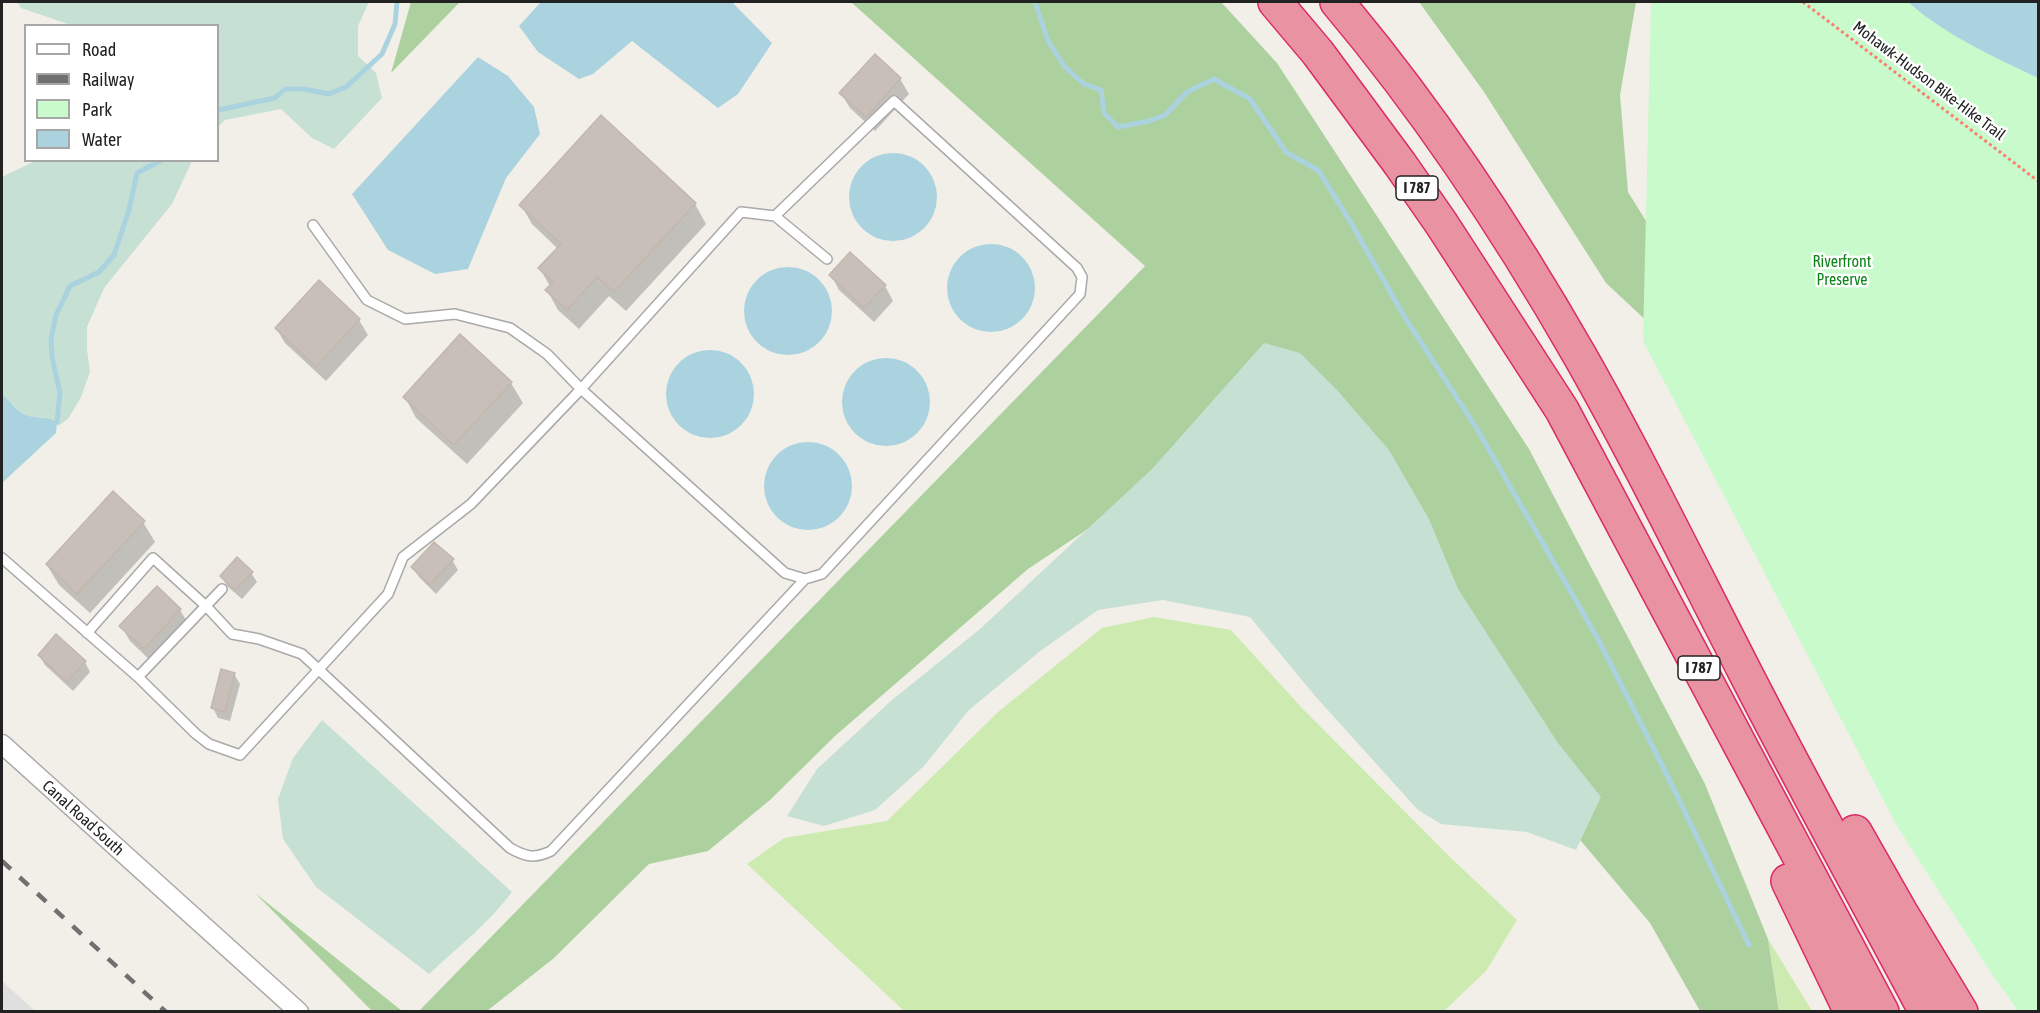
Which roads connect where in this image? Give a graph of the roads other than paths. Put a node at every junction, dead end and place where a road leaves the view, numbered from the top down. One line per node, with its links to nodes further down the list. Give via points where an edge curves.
1 (1275, 2): 6 (highway, I 787, via 1400,164)
2 (1337, 2): 8 (highway, I 787, via 1430,123 1518,255 1580,356)
3 (775, 216): 5 (lane); 7 (lane, via 741,212); 10 (lane, via 894,101 1077,267 1082,277 1080,294 985,398 822,574)
4 (313, 225): 7 (lane, via 367,300 405,319 455,314 510,328 547,354)
5 (827, 259)
6 (1509, 329): 18 (highway, via 1552,424 1650,609); 19 (highway, I 787, via 1562,410)
7 (581, 388): 10 (lane, via 785,573); 14 (lane, via 471,504 403,557 388,594)
8 (1678, 538): 20 (highway, I 787); 21 (highway, via 1769,676 1873,864)
9 (2, 558): 13 (lane)
10 (805, 579): 14 (lane, via 551,851 539,857 510,848)
11 (222, 589): 12 (lane)
12 (206, 606): 13 (lane, via 153,558); 14 (lane, via 232,634 302,654); 15 (lane)
13 (87, 633): 15 (lane)
14 (317, 669): 15 (lane, via 240,755 209,744)
15 (138, 678)
16 (2, 744): 17 (street, Canal Road South)
17 (299, 1011)
18 (1851, 1011)
19 (1882, 1011)
20 (1926, 1011)
21 (1961, 1011)

